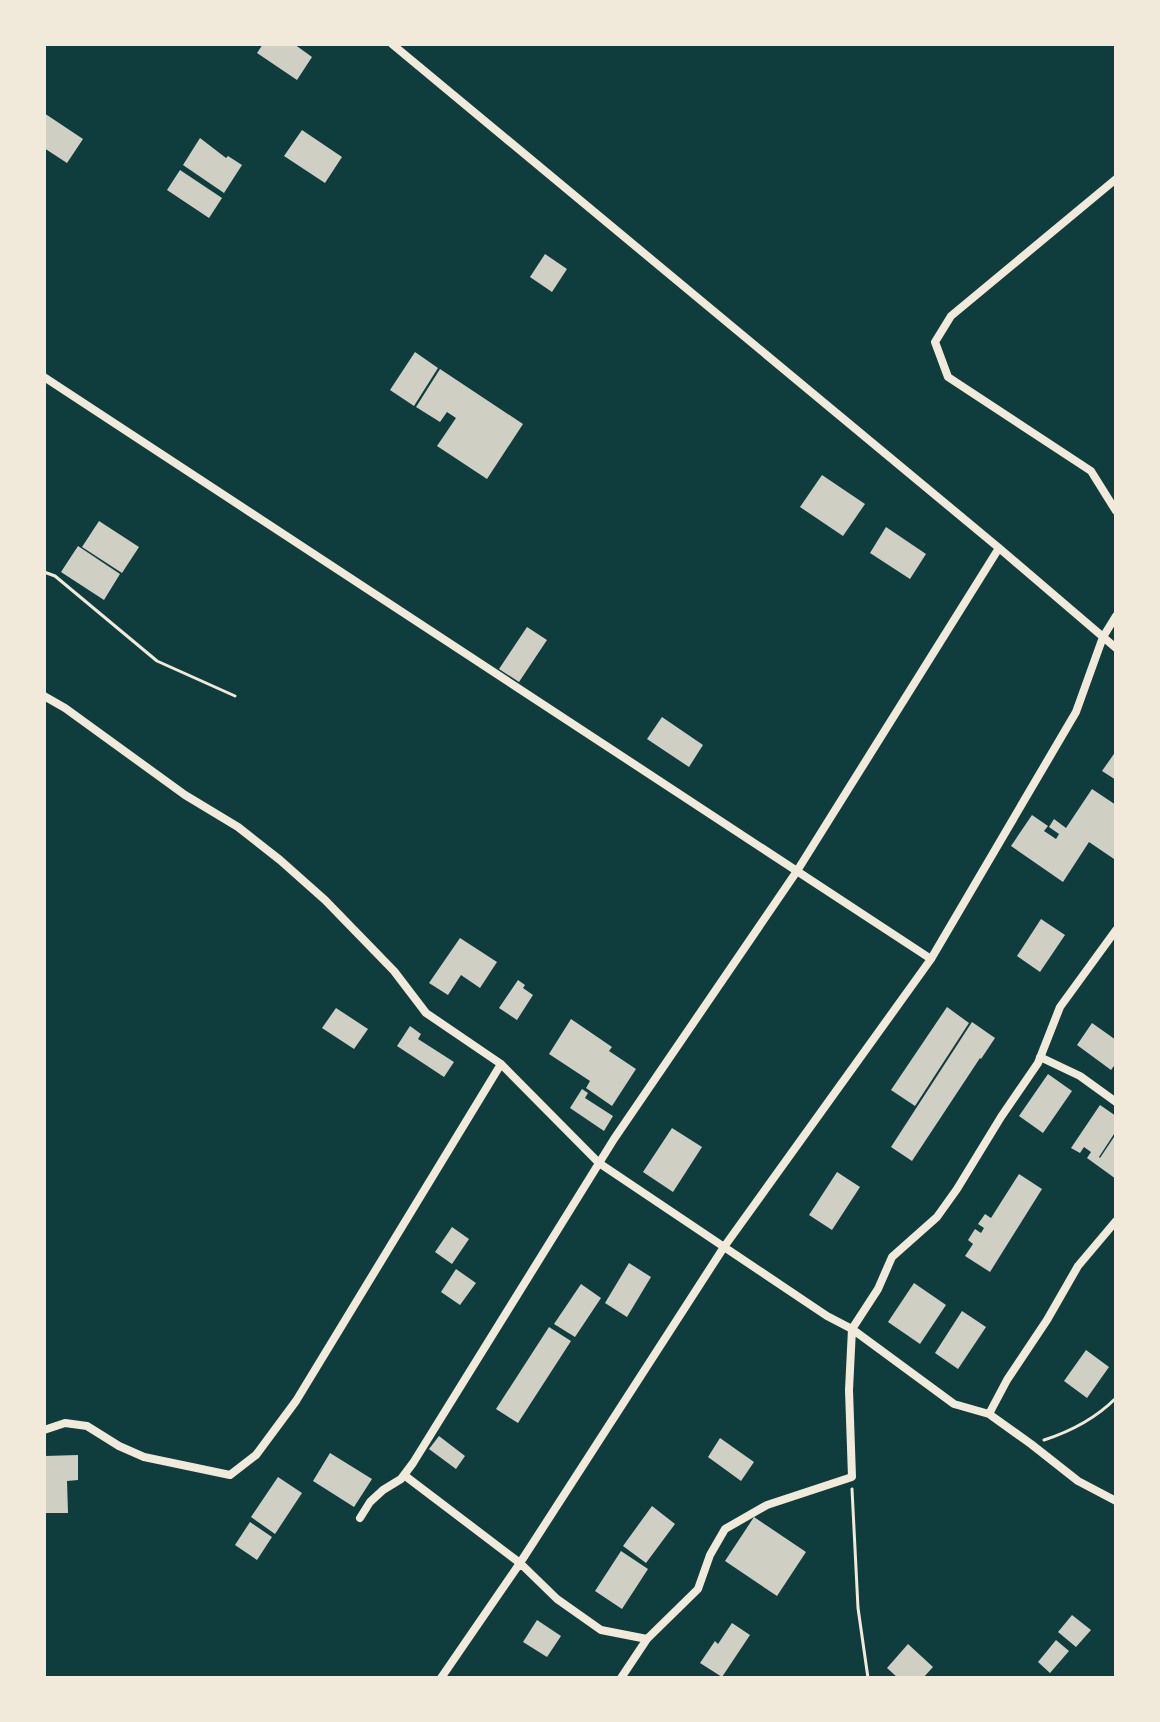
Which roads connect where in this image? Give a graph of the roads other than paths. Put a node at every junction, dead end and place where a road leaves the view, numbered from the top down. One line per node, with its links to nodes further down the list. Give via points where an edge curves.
1 (392, 44): 5 (street)
2 (1116, 179): 4 (street, via 951,316 935,342 948,377 1091,471)
3 (44, 377): 10 (street)
4 (1116, 511)
5 (999, 548): 7 (street); 10 (street)
6 (1116, 616): 7 (street)
7 (1103, 637): 8 (street); 12 (street, via 1076,712)
8 (1116, 648)
9 (44, 696): 14 (street, via 280,860 394,971 426,1013)
10 (797, 871): 12 (street); 16 (street)
11 (1116, 930): 13 (street, via 1060,1007)
12 (931, 959): 18 (street)
13 (1040, 1057): 15 (street, via 1080,1076); 19 (street, via 937,1217 892,1257)
14 (501, 1064): 16 (street); 21 (street, via 296,1401 256,1455 230,1475 144,1457 87,1426 65,1423)
15 (1116, 1102)
16 (599, 1163): 18 (street); 22 (street)
17 (1116, 1221): 20 (street, via 1078,1266)
18 (724, 1247): 19 (street); 25 (street)
19 (852, 1329): 20 (street, via 954,1404); 26 (street, via 852,1477 767,1505 725,1529 698,1589)
20 (989, 1414): 23 (street, via 1078,1481)
21 (44, 1430)
22 (404, 1475): 24 (street, via 370,1502); 25 (street)
23 (1116, 1501)
24 (360, 1518)
25 (520, 1563): 26 (street, via 557,1599 601,1630); 27 (street)
26 (647, 1639): 28 (street)
27 (441, 1678)
28 (621, 1678)

